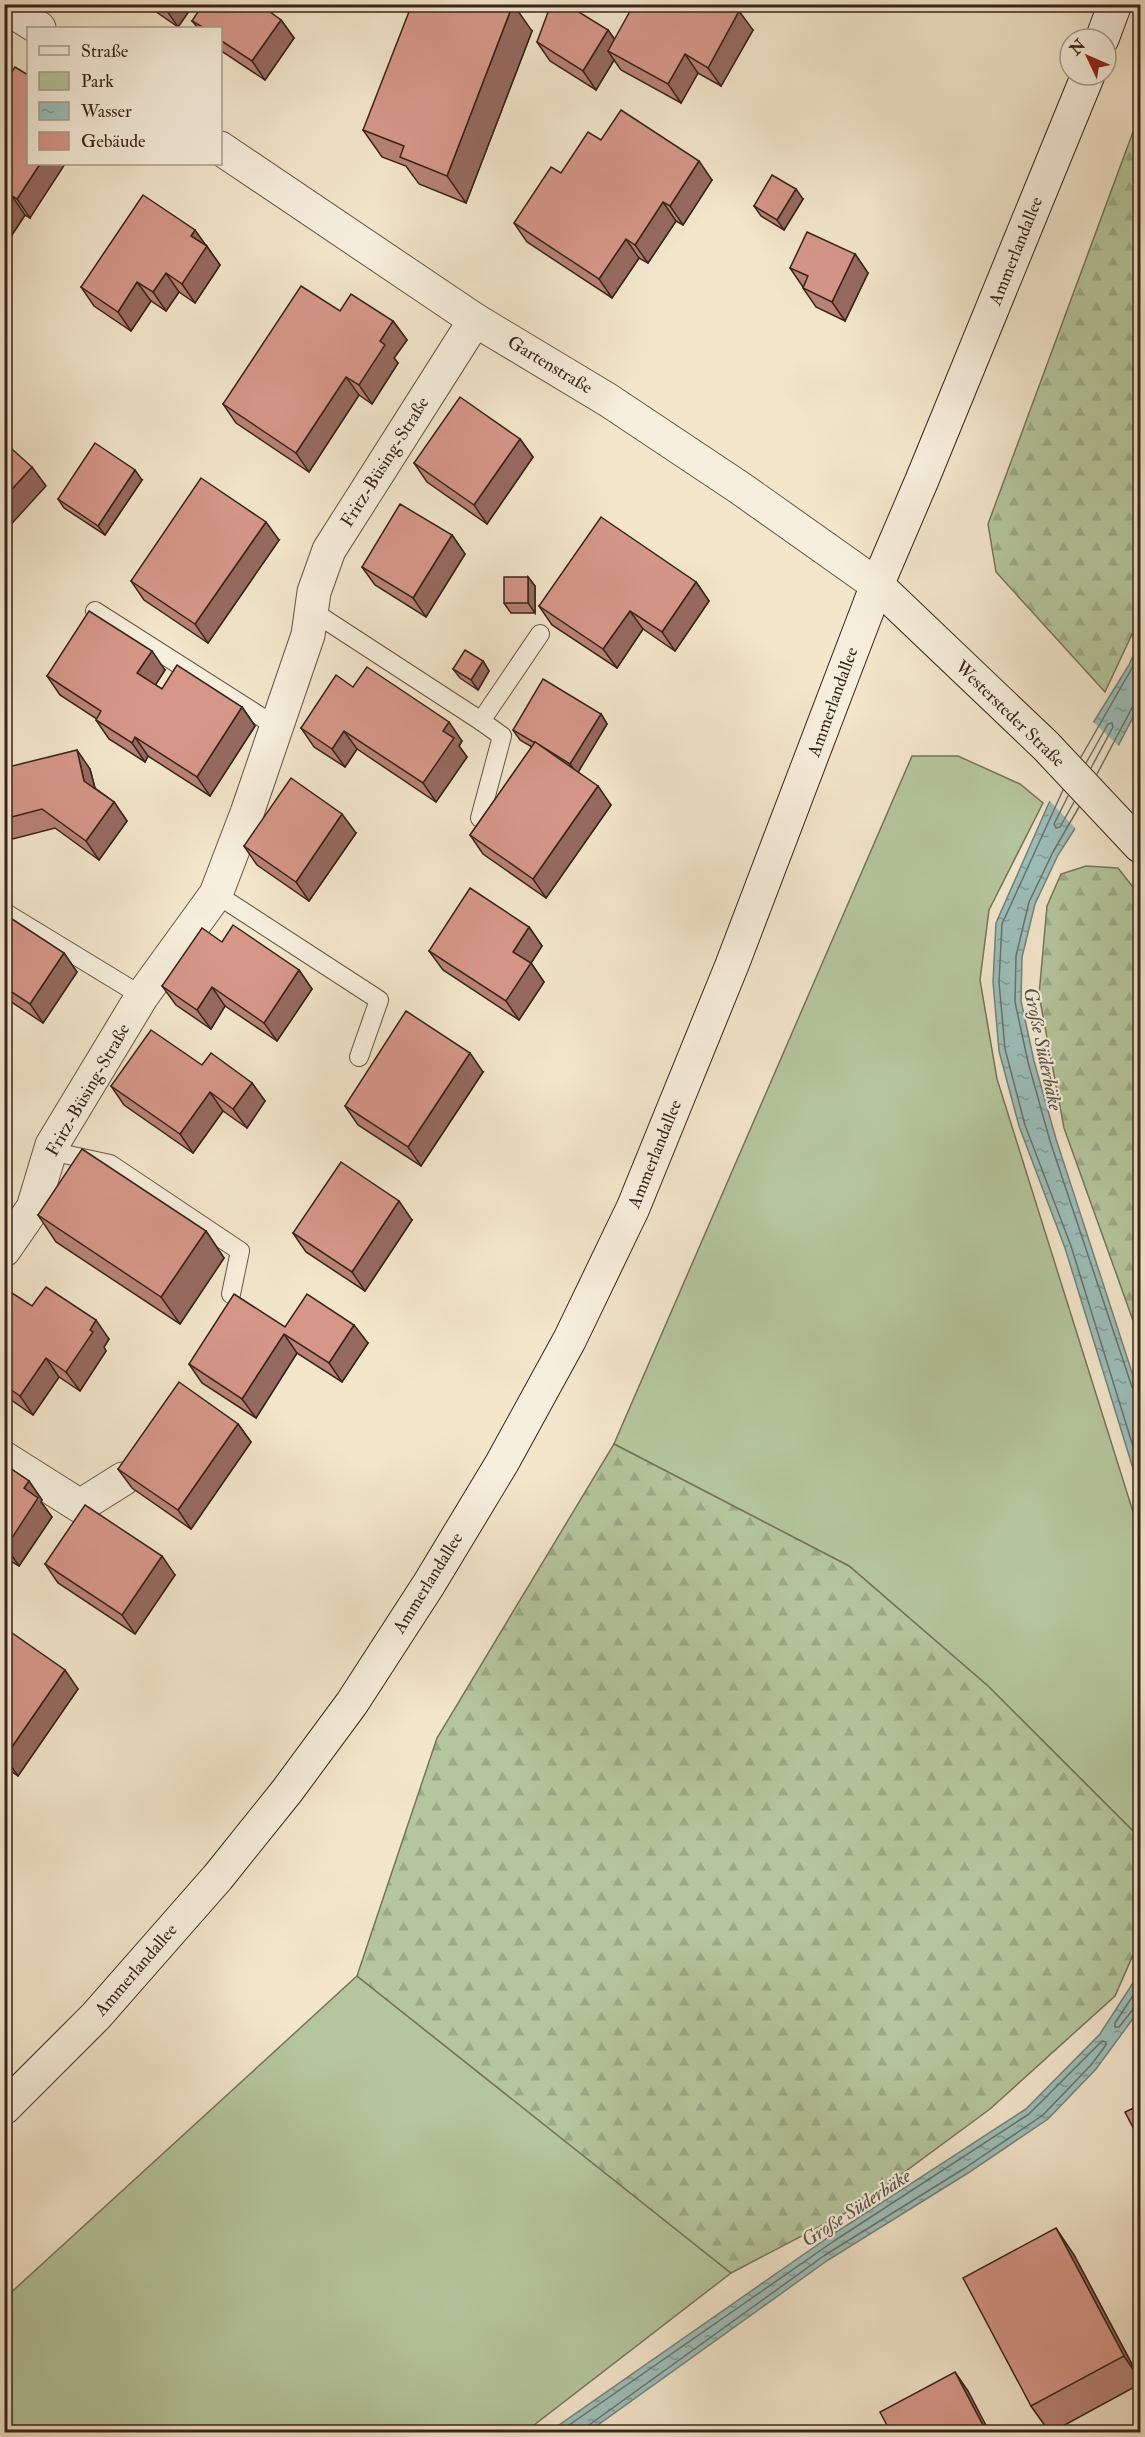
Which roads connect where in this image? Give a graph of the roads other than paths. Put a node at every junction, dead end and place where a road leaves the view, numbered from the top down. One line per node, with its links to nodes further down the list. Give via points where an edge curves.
1 (1115, 4): 4 (main road)
2 (4, 6): 3 (main road)
3 (37, 27)
4 (1106, 27)
5 (1083, 87): 8 (main road, Ammerlandallee)
6 (222, 149): 7 (main road, Gartenstraße)
7 (475, 320): 8 (main road, Gartenstraße, via 608,400); 10 (main road, Fritz-Büsing-Straße, via 329,550 314,592)
8 (877, 585): 15 (main road, Westersteder Straße, via 1046,746); 25 (main road, Ammerlandallee, via 737,954 633,1209 570,1339 502,1463 352,1703 287,1791 218,1877 96,2016)
9 (95, 611): 13 (lane)
10 (312, 611): 12 (lane); 13 (main road, Fritz-Büsing-Straße, via 308,635)
11 (540, 634): 12 (lane)
12 (481, 721): 14 (lane, via 502,736)
13 (276, 727): 16 (main road, Fritz-Büsing-Straße)
14 (480, 818)
15 (1140, 846)
16 (216, 894): 18 (main road, Fritz-Büsing-Straße); 19 (lane, via 378,1000)
17 (4, 912): 18 (lane)
18 (142, 996): 20 (main road, Fritz-Büsing-Straße)
19 (359, 1057)
20 (50, 1151): 21 (main road, Fritz-Büsing-Straße, via 33,1208); 22 (lane, via 110,1164 240,1251)
21 (4, 1250)
22 (231, 1293)
23 (4, 1458): 24 (main road, via 80,1506)
24 (123, 1479)
25 (4, 2108)

